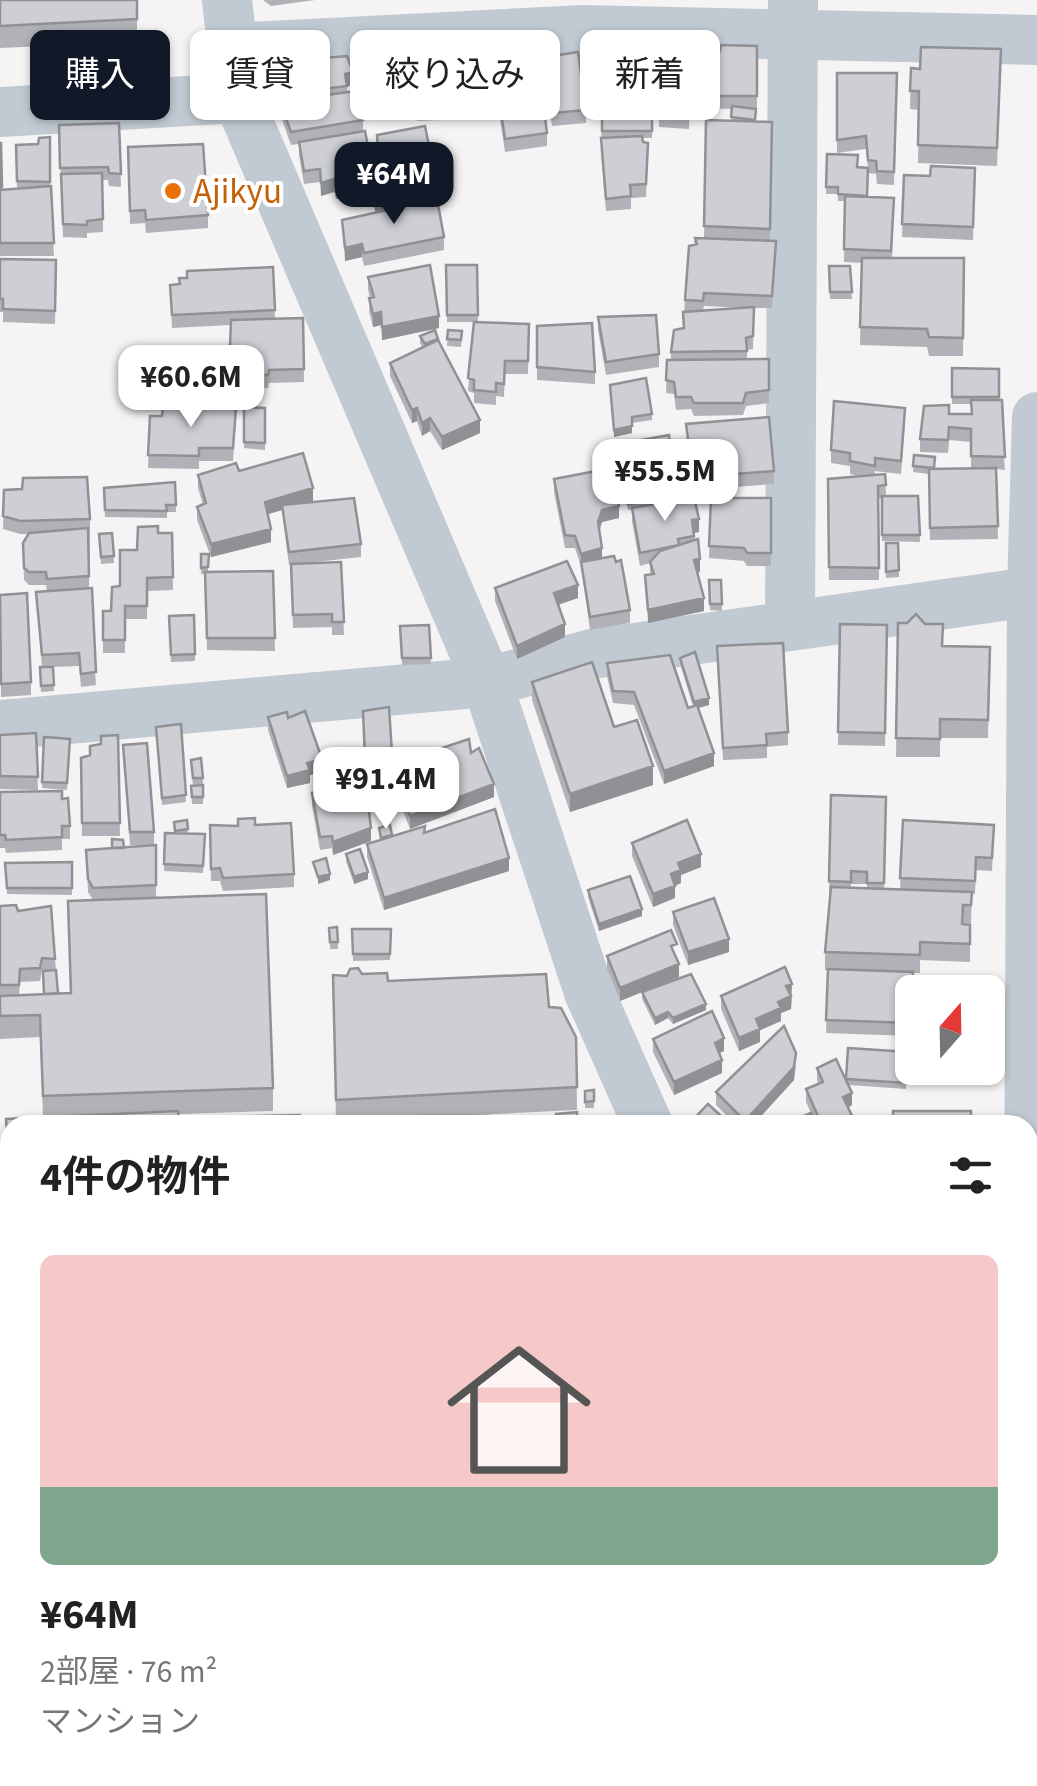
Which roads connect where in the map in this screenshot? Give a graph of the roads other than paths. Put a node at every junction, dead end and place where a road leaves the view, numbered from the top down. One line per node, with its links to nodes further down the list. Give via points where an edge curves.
1 (583, 15): 2 (street); 3 (street)
2 (793, 16): 4 (street); 10 (street)
3 (230, 24)
4 (1037, 40)
5 (190, 101): 6 (street)
6 (0, 112)
7 (247, 120): 11 (street)
8 (1037, 417): 9 (street)
9 (1034, 591): 10 (street); 14 (street)
10 (790, 623): 11 (street, via 592,654)
11 (487, 682): 12 (street); 13 (street)
12 (0, 724)
13 (634, 1115)
14 (1030, 1115)

